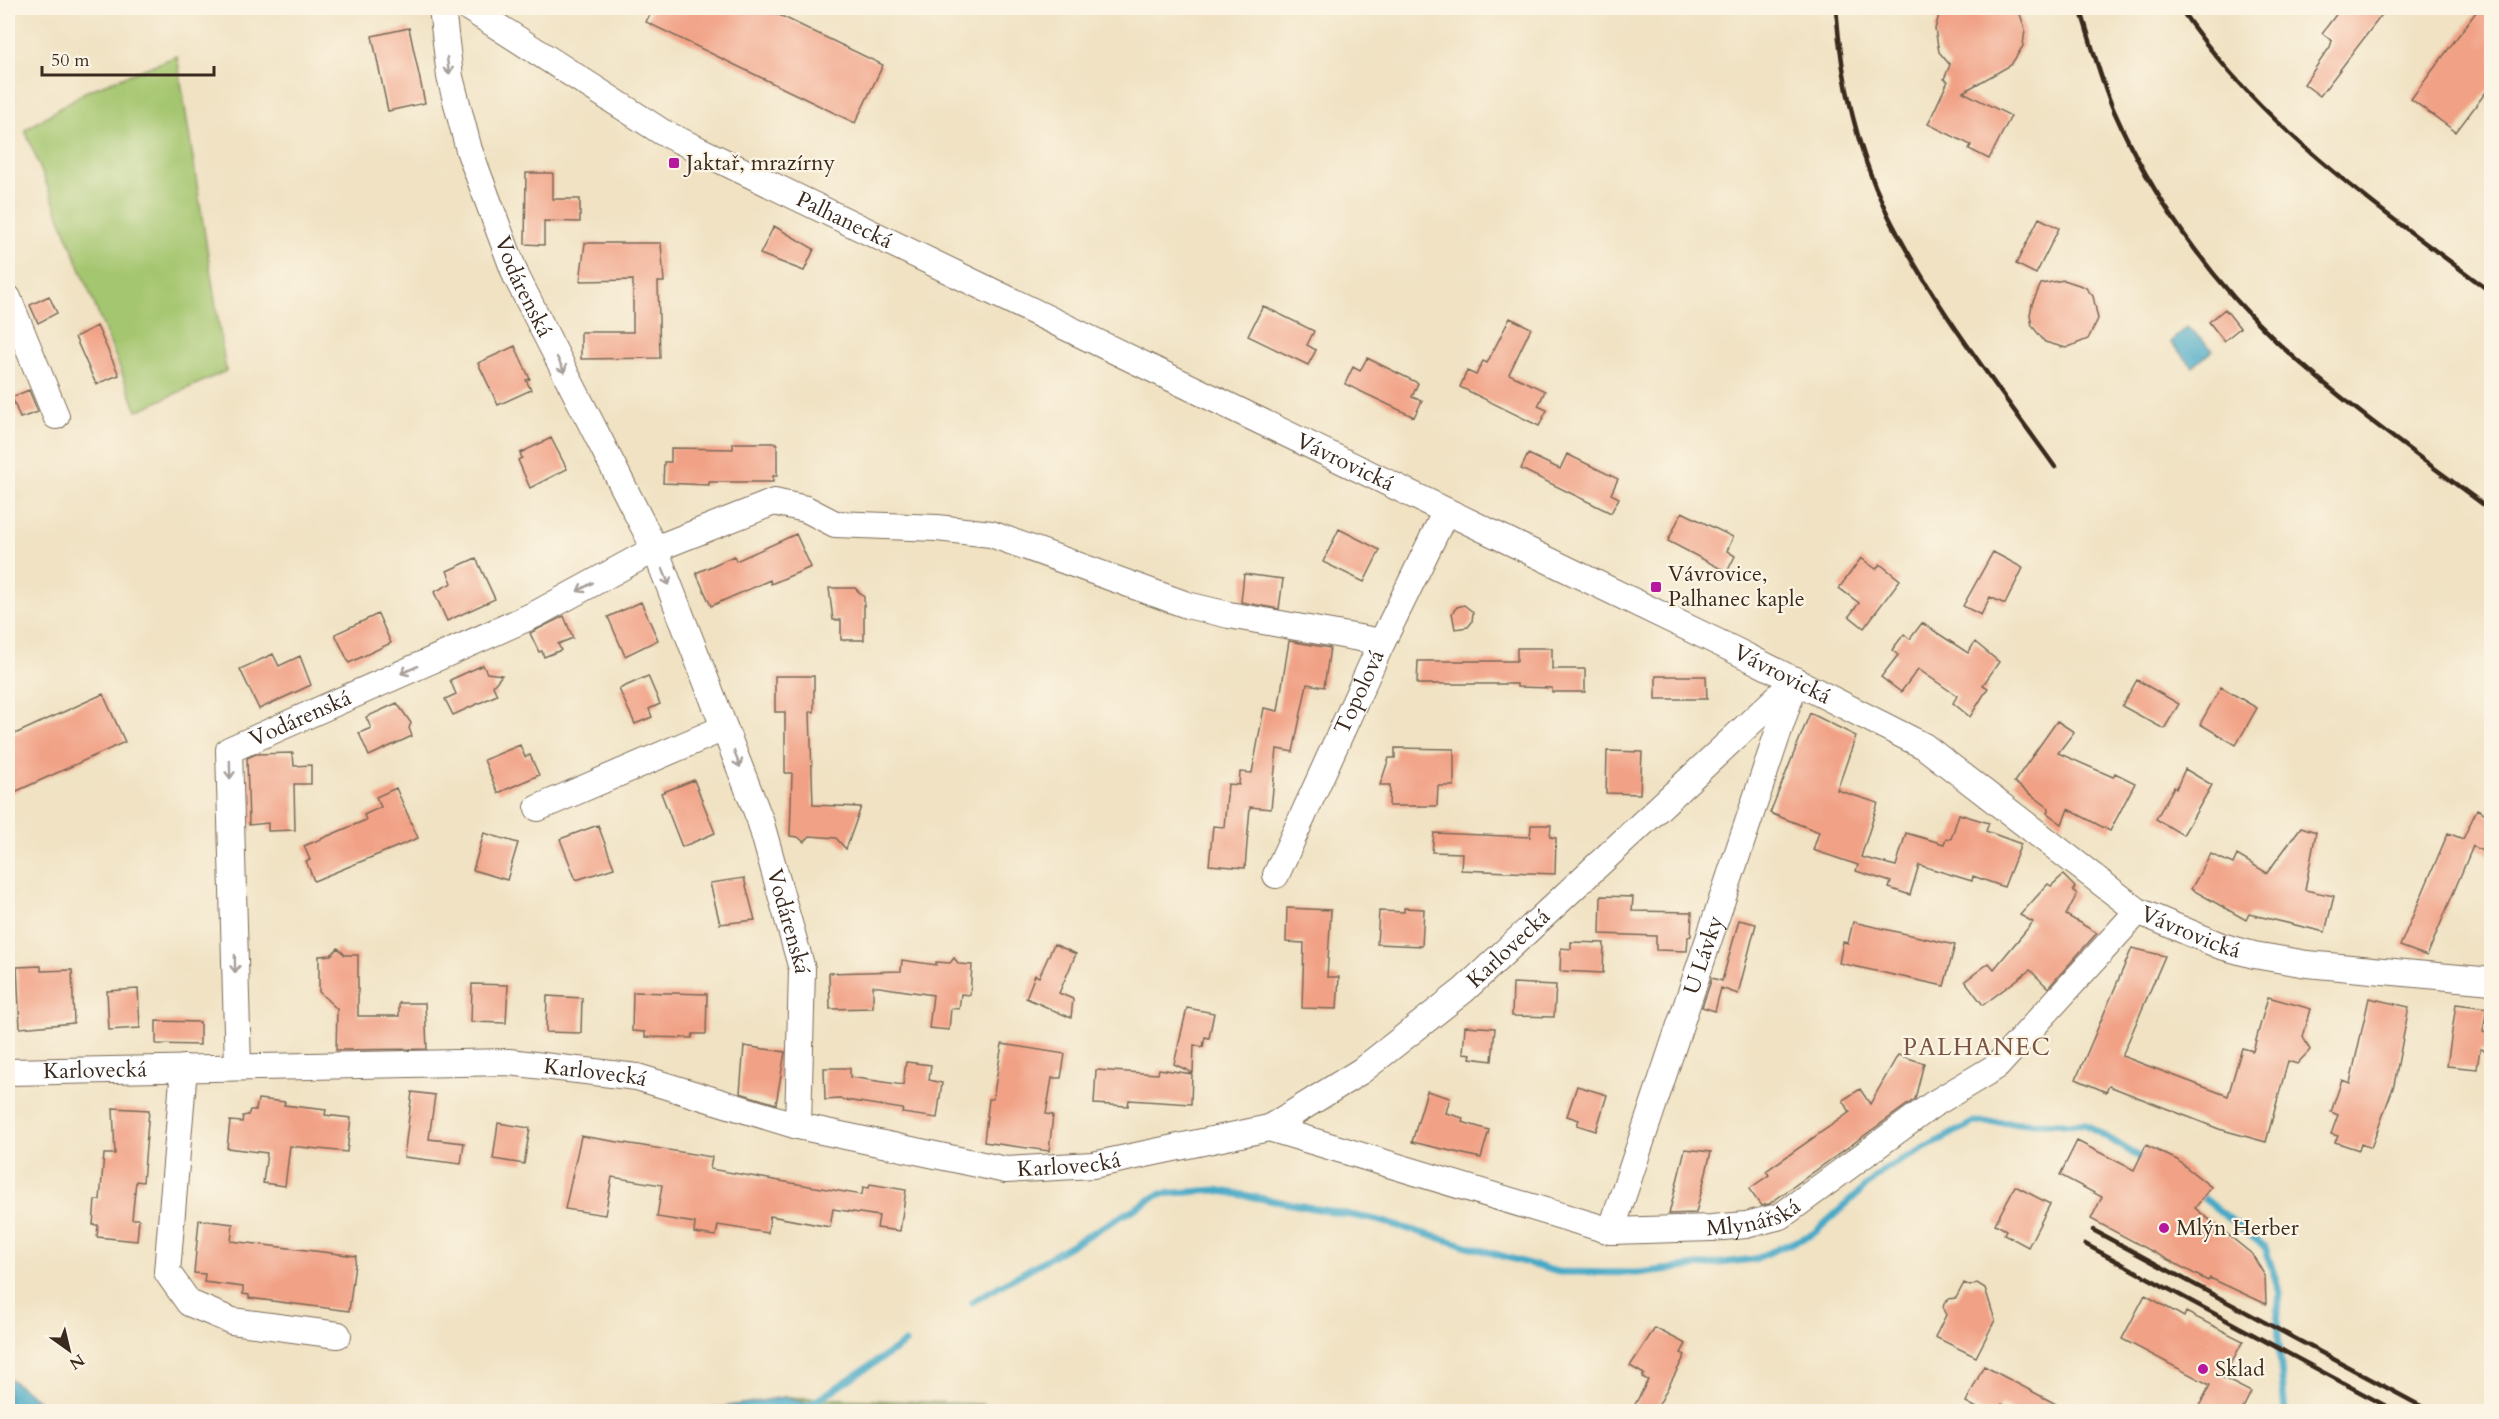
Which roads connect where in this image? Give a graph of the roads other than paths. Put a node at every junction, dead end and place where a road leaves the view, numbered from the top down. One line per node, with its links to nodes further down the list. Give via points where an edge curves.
1 (442, 8): 7 (street, Vodárenská, one-way to 7, via 450,77 469,150 516,276)
2 (470, 8): 4 (street, Palhanecká, via 662,132)
3 (8, 298): 5 (street)
4 (1071, 327): 6 (street, Vávrovická)
5 (56, 416)
6 (1446, 511): 8 (street, Topolová); 9 (street, Vávrovická)
7 (655, 549): 8 (street, Vodárenská, via 774,502 806,509 835,524 991,534 1187,605); 10 (street, Vodárenská, one-way to 10); 15 (street, Vodárenská, one-way to 15, via 536,614 230,750)
8 (1382, 642): 12 (street, Topolová)
9 (1796, 680): 13 (street, Vávrovická, via 1924,746); 19 (street, Karlovecká, via 1464,990 1361,1071); 20 (street, U Lávky)
10 (724, 728): 11 (street); 18 (street, Vodárenská, one-way to 18, via 760,820 802,969)
11 (538, 808)
12 (1276, 875)
13 (2138, 911): 14 (street, Vávrovická, via 2221,946 2254,955 2307,964); 20 (street, Mlynářská, via 1997,1066 1932,1105 1781,1216 1746,1225)
14 (2492, 981)
15 (238, 1066): 16 (street, Karlovecká); 18 (street, Karlovecká, via 509,1062 637,1077)
16 (184, 1068): 17 (street, Karlovecká); 21 (street, via 167,1272 189,1303 232,1321)
17 (8, 1072)
18 (798, 1126): 19 (street, Karlovecká, via 1006,1170 1093,1165)
19 (1269, 1128): 20 (street, Mlynářská)
20 (1611, 1231)
21 (339, 1335)

